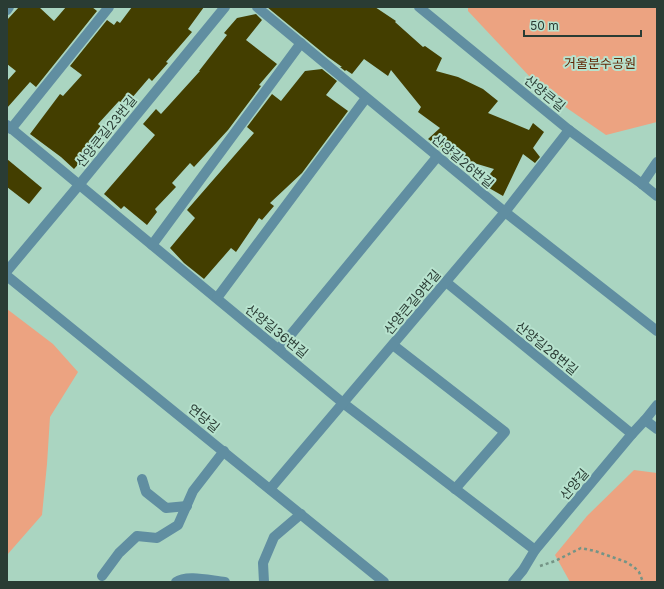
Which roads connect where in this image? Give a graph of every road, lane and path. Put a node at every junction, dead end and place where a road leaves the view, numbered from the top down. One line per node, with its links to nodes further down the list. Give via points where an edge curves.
1 (9, 7): 6 (street)
2 (108, 7): 9 (street)
3 (225, 7): 14 (street, 산양큰길23번길)
4 (257, 7): 7 (street, 산양길26번길)
5 (420, 7): 10 (street, 산양큰길)
6 (7, 10)
7 (301, 44): 8 (street, 산양길26번길); 17 (street)
8 (366, 98): 11 (street, 산양길26번길); 21 (street)
9 (9, 127): 14 (street, 산양길36번길)
10 (569, 130): 13 (street, 산양큰길); 16 (street, 산양큰길9번길)
11 (438, 157): 16 (street, 산양길26번길); 24 (street)
12 (657, 162): 13 (street)
13 (642, 184): 15 (street, 산양큰길)
14 (79, 185): 17 (street, 산양길36번길); 18 (street, 산양큰길23번길)
15 (657, 196)
16 (505, 212): 20 (street, 산양큰길9번길); 22 (street, 산양길26번길)
17 (152, 244): 21 (street, 산양길36번길)
18 (7, 271)
19 (7, 276): 30 (street, 연당길)
20 (446, 282): 23 (street, 산양큰길9번길); 29 (street, 산양길28번길)
21 (217, 298): 24 (street, 산양길36번길)
22 (657, 331)
23 (393, 345): 25 (street, 산양큰길9번길); 33 (street, via 505,432)
24 (279, 350): 25 (street, 산양길36번길)
25 (343, 403): 32 (street, 산양큰길9번길); 33 (street, 산양길36번길)
26 (657, 405): 27 (street, 산양길)
27 (646, 420): 28 (street); 29 (street, 산양길)
28 (657, 429)
29 (632, 434): 36 (street, 산양길)
30 (224, 451): 32 (street, 연당길); 34 (street, via 193,491)
31 (142, 479): 34 (street, via 146,492 166,508)
32 (270, 489): 35 (street, 연당길)
33 (455, 489): 36 (street, 산양길36번길)
34 (186, 506): 38 (street, via 178,525 157,538 137,536 119,553)
35 (301, 514): 41 (street, via 274,537 263,563); 42 (street, 연당길)
36 (535, 550): 37 (street, 산양길)
37 (522, 570): 43 (street, 산양길); 44 (path, via 555,561 581,548 626,562 639,572)
38 (102, 576)
39 (176, 582): 40 (street, via 189,578)
40 (225, 582)
41 (264, 582)
42 (384, 582)
43 (512, 582)
44 (643, 582)

